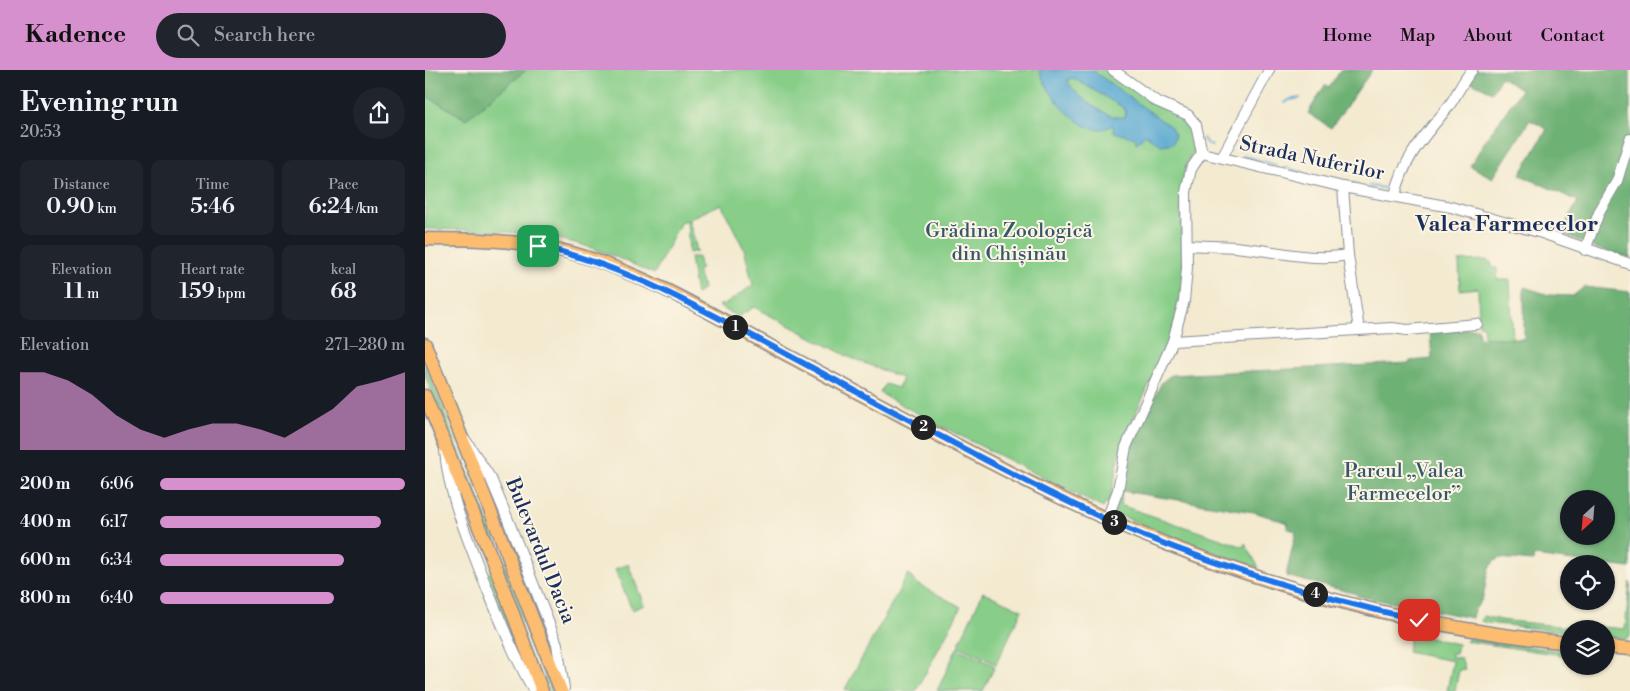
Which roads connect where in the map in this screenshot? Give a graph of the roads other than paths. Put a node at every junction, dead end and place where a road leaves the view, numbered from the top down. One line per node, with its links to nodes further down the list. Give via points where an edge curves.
1 (1113, 70): 5 (street, via 1156,101 1188,115 1196,125)
2 (1269, 70): 6 (street, Strada Nuferilor)
3 (1472, 70): 8 (street, Strada Nuferilor, via 1449,105 1418,142)
4 (1630, 139): 11 (street, via 1617,182 1600,210)
5 (1202, 152): 6 (street, Strada Nuferilor); 10 (street, via 1191,169 1186,192)
6 (1222, 157): 7 (street, Strada Nuferilor)
7 (1343, 186): 8 (street, Strada Nuferilor); 12 (street)
8 (1395, 195): 11 (street, Strada Nuferilor, via 1498,219)
9 (425, 239): 20 (main road, via 500,240 538,246 578,255 620,270 690,302 963,448)
10 (1188, 245): 12 (street, via 1235,247 1314,258); 16 (street, via 1184,301)
11 (1585, 250): 13 (street, Strada Nuferilor)
12 (1348, 255): 15 (street)
13 (1630, 264)
14 (1477, 324): 15 (street)
15 (1359, 330): 16 (street)
16 (1173, 341): 20 (street, via 1126,447 1118,490)
17 (425, 346): 26 (main road, Bulevardul Dacia, via 508,561)
18 (425, 396): 19 (main road)
19 (444, 445): 24 (street, via 455,507 513,655); 25 (main road)
20 (1107, 519): 21 (main road, via 1225,566 1310,593 1419,620)
21 (1560, 642)
22 (1615, 648): 23 (main road)
23 (1630, 649)
24 (534, 691)
25 (542, 691)
26 (563, 691)

